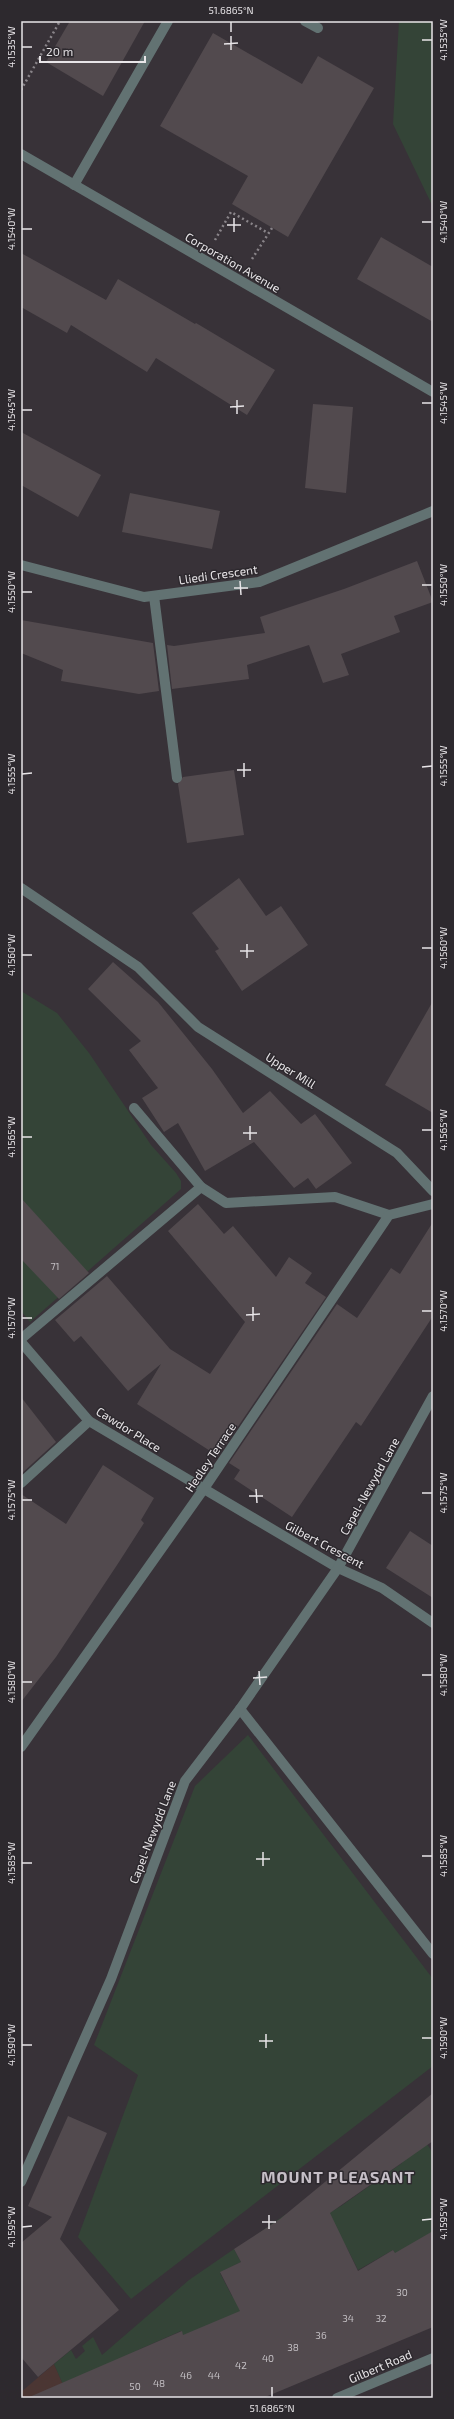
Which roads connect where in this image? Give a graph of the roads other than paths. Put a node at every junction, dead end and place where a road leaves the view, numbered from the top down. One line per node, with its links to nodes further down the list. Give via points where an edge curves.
1 (168, 21): 5 (street)
2 (305, 21): 3 (street)
3 (318, 28)
4 (21, 154): 5 (street, Corporation Avenue)
5 (74, 185): 6 (street, Corporation Avenue)
6 (433, 392)
7 (433, 511): 9 (street, Lliedi Crescent, via 259,582)
8 (21, 565): 9 (street, Lliedi Crescent, via 144,598)
9 (154, 596): 10 (street)
10 (177, 778)
11 (21, 888): 14 (street, Upper Mill, via 138,967 198,1027 397,1153)
12 (134, 1108): 13 (street)
13 (201, 1188): 16 (street, via 226,1203 335,1198); 17 (street)
14 (433, 1191)
15 (433, 1204): 16 (street)
16 (389, 1215): 23 (street, Hedley Terrace)
17 (21, 1339)
18 (21, 1342): 21 (street, Cawdor Place)
19 (433, 1396): 20 (street, Capel-Newydd Lane)
20 (428, 1418): 24 (street, Capel-Newydd Lane)
21 (89, 1421): 22 (street); 23 (street, Cawdor Place)
22 (21, 1483)
23 (203, 1490): 24 (street, Gilbert Crescent); 27 (street, Hedley Terrace)
24 (338, 1568): 25 (street, Gilbert Crescent, via 382,1588); 26 (street, Capel-Newydd Lane)
25 (433, 1623)
26 (240, 1709): 28 (street); 29 (street, Capel-Newydd Lane, via 185,1781 111,1979)
27 (21, 1747)
28 (433, 1954)
29 (21, 2182)
30 (433, 2358): 31 (street, Gilbert Road)
31 (337, 2398)

